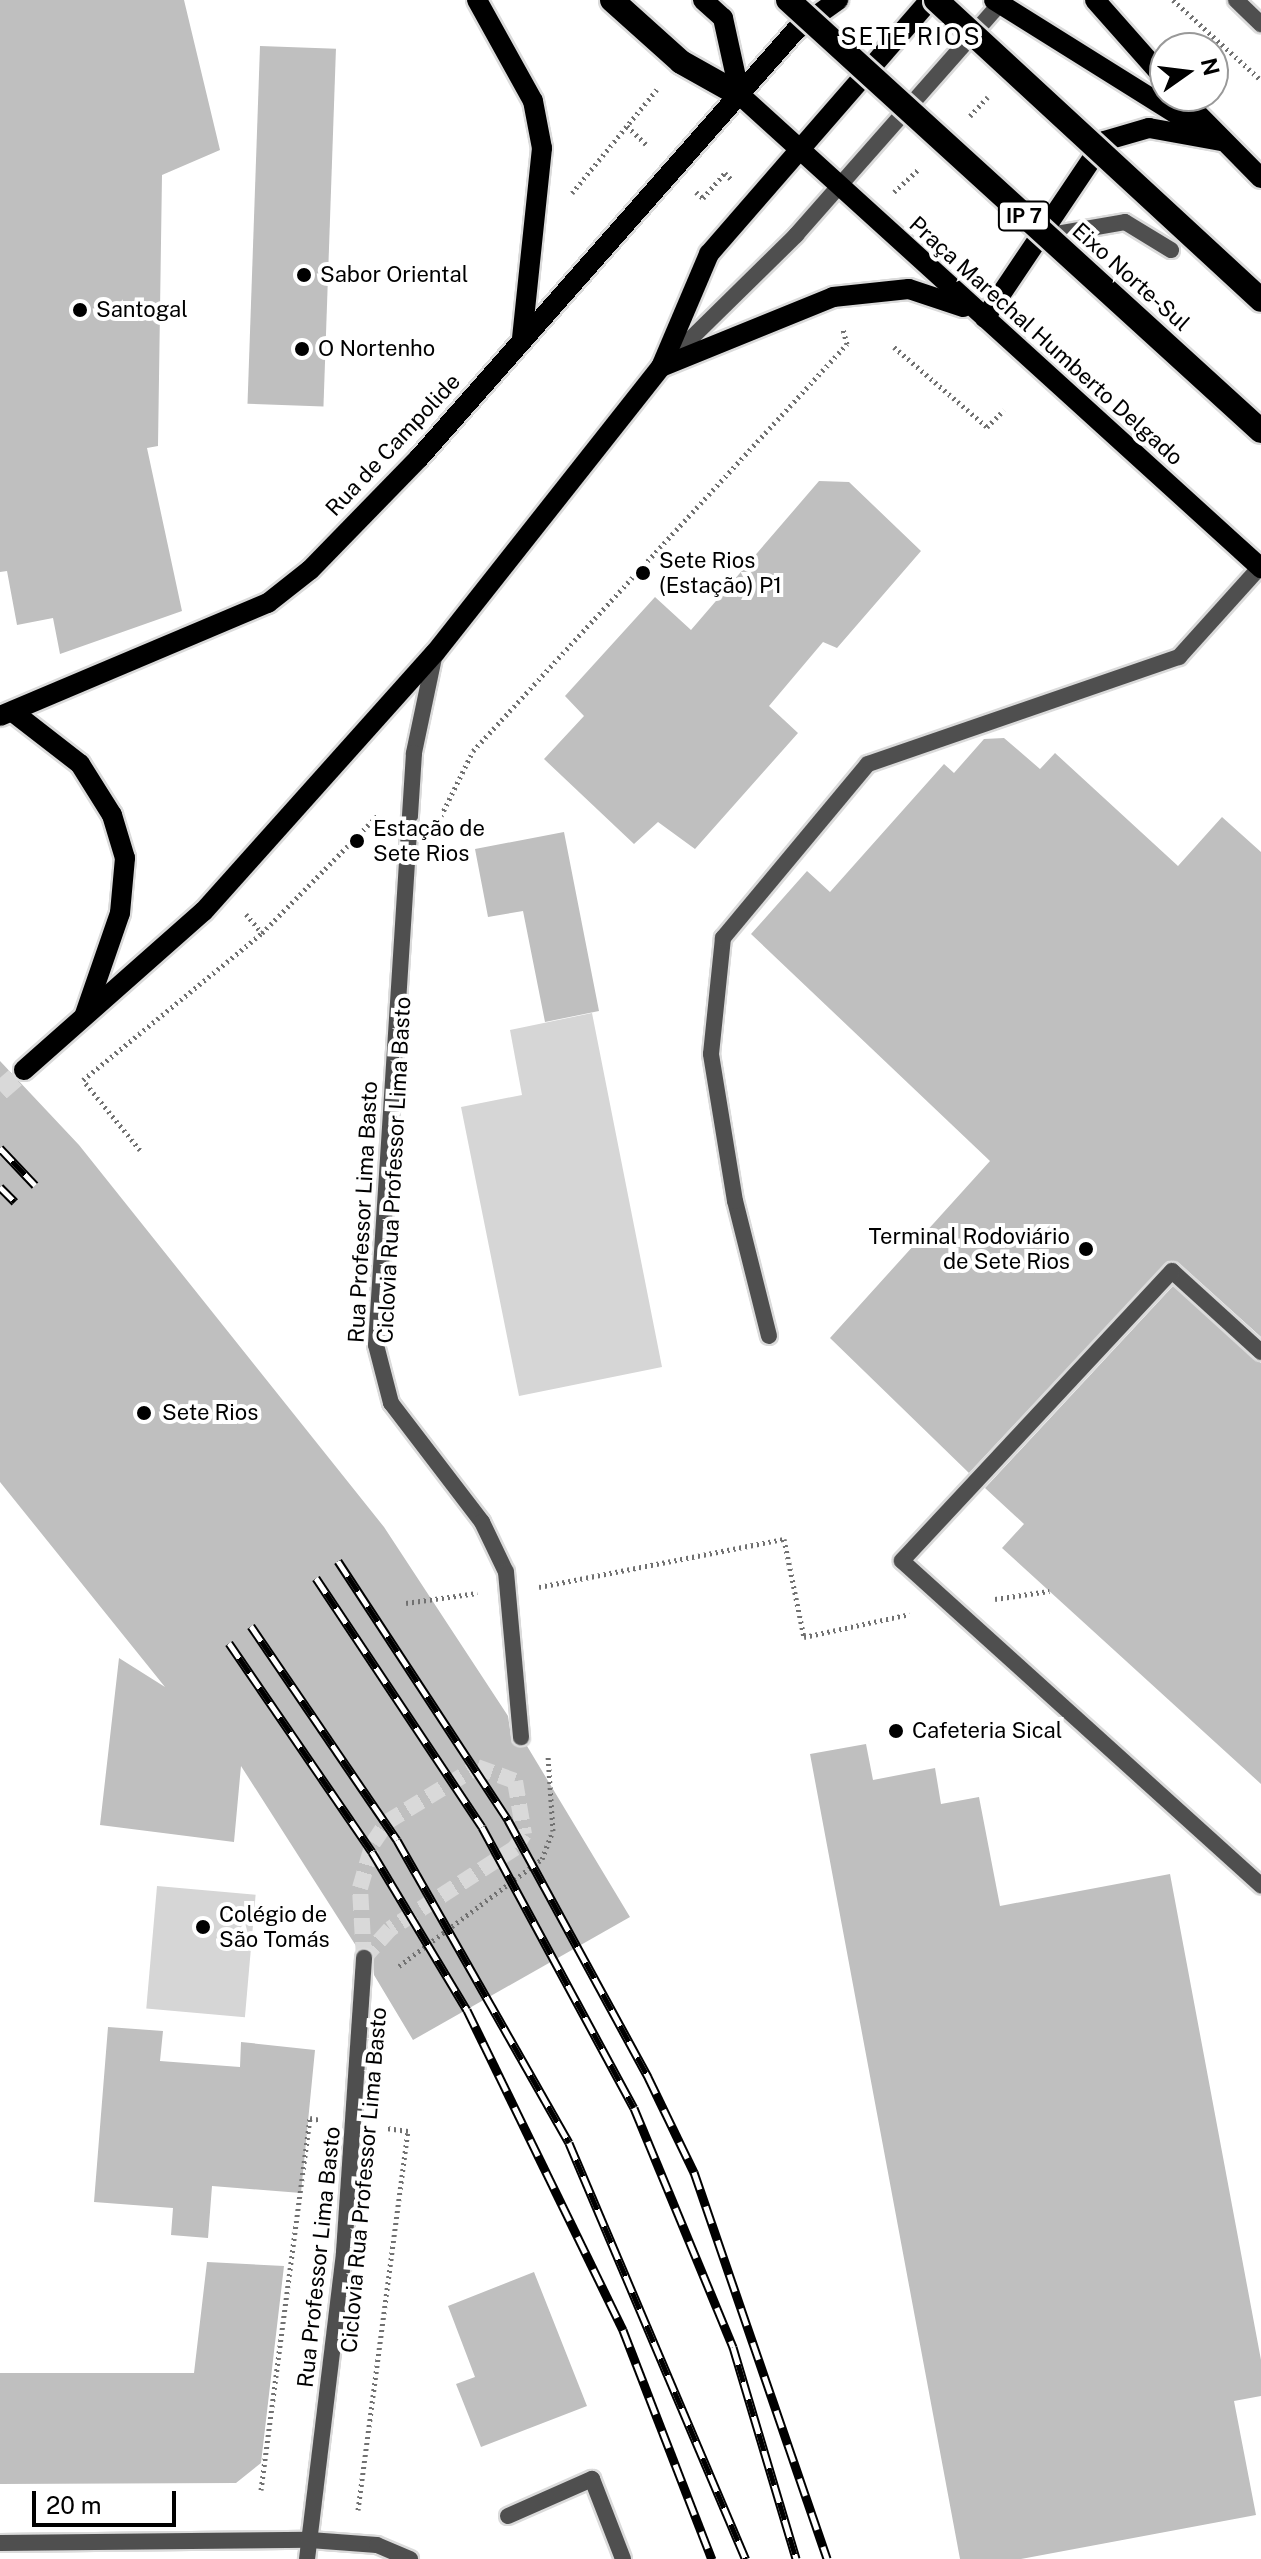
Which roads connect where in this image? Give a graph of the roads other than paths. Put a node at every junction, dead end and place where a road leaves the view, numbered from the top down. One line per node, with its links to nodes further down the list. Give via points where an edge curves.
1 (477, 0): 25 (main road, via 533,101 542,203)
2 (612, 0): 15 (highway, via 681,62)
3 (703, 0): 15 (main road, via 723,18)
4 (788, 0): 27 (highway, Eixo Norte-Sul / IP 7, bridge)
5 (826, 0): 13 (street)
6 (838, 0): 13 (main road, Rua de Campolide)
7 (930, 0): 18 (main road)
8 (936, 0): 23 (highway, bridge)
9 (1095, 0): 14 (main road)
10 (1236, 0): 12 (street)
11 (1000, 1): 17 (main road); 20 (street)
12 (1261, 24)
13 (796, 30): 15 (main road, Rua de Campolide)
14 (1149, 61)
15 (740, 95): 18 (main road, Praça Marechal Humberto Delgado); 25 (main road, Rua de Campolide)
16 (1195, 112): 17 (main road)
17 (1221, 141): 19 (main road); 21 (main road, via 1149,128 1113,136 1083,164)
18 (800, 149): 20 (main road, Praça Marechal Humberto Delgado); 26 (main road, via 709,254)
19 (1261, 178)
20 (840, 186): 24 (main road, Praça Marechal Humberto Delgado); 26 (street)
21 (1034, 238): 22 (street, via 1125,222); 24 (main road)
22 (1171, 250)
23 (1261, 300)
24 (985, 318): 26 (main road, via 909,289 833,297); 28 (main road, Praça Marechal Humberto Delgado)
25 (522, 339): 30 (main road, Rua de Campolide, via 419,458 268,603)
26 (661, 367): 29 (main road)
27 (1261, 431)
28 (1260, 568): 33 (street, via 1179,657 868,764 723,938 711,1054 735,1201)
29 (435, 653): 31 (main road, via 224,889); 35 (street, Rua Professor Lima Basto, via 414,753 376,1345 391,1403 482,1522 506,1572)
30 (6, 714): 31 (main road, via 80,764 112,815 125,858 120,913)
31 (85, 1015): 32 (main road)
32 (24, 1070)
33 (769, 1336)
34 (1261, 1352): 36 (street, via 1172,1271 902,1561)
35 (521, 1737)
36 (1261, 1885)
37 (364, 1958): 39 (street, Rua Professor Lima Basto, via 344,2252)
38 (508, 2516): 43 (street, via 592,2479)
39 (310, 2540): 40 (street); 41 (street, Rua Professor Lima Basto); 42 (street, via 377,2545)
40 (0, 2543)
41 (307, 2559)
42 (410, 2559)
43 (623, 2559)

